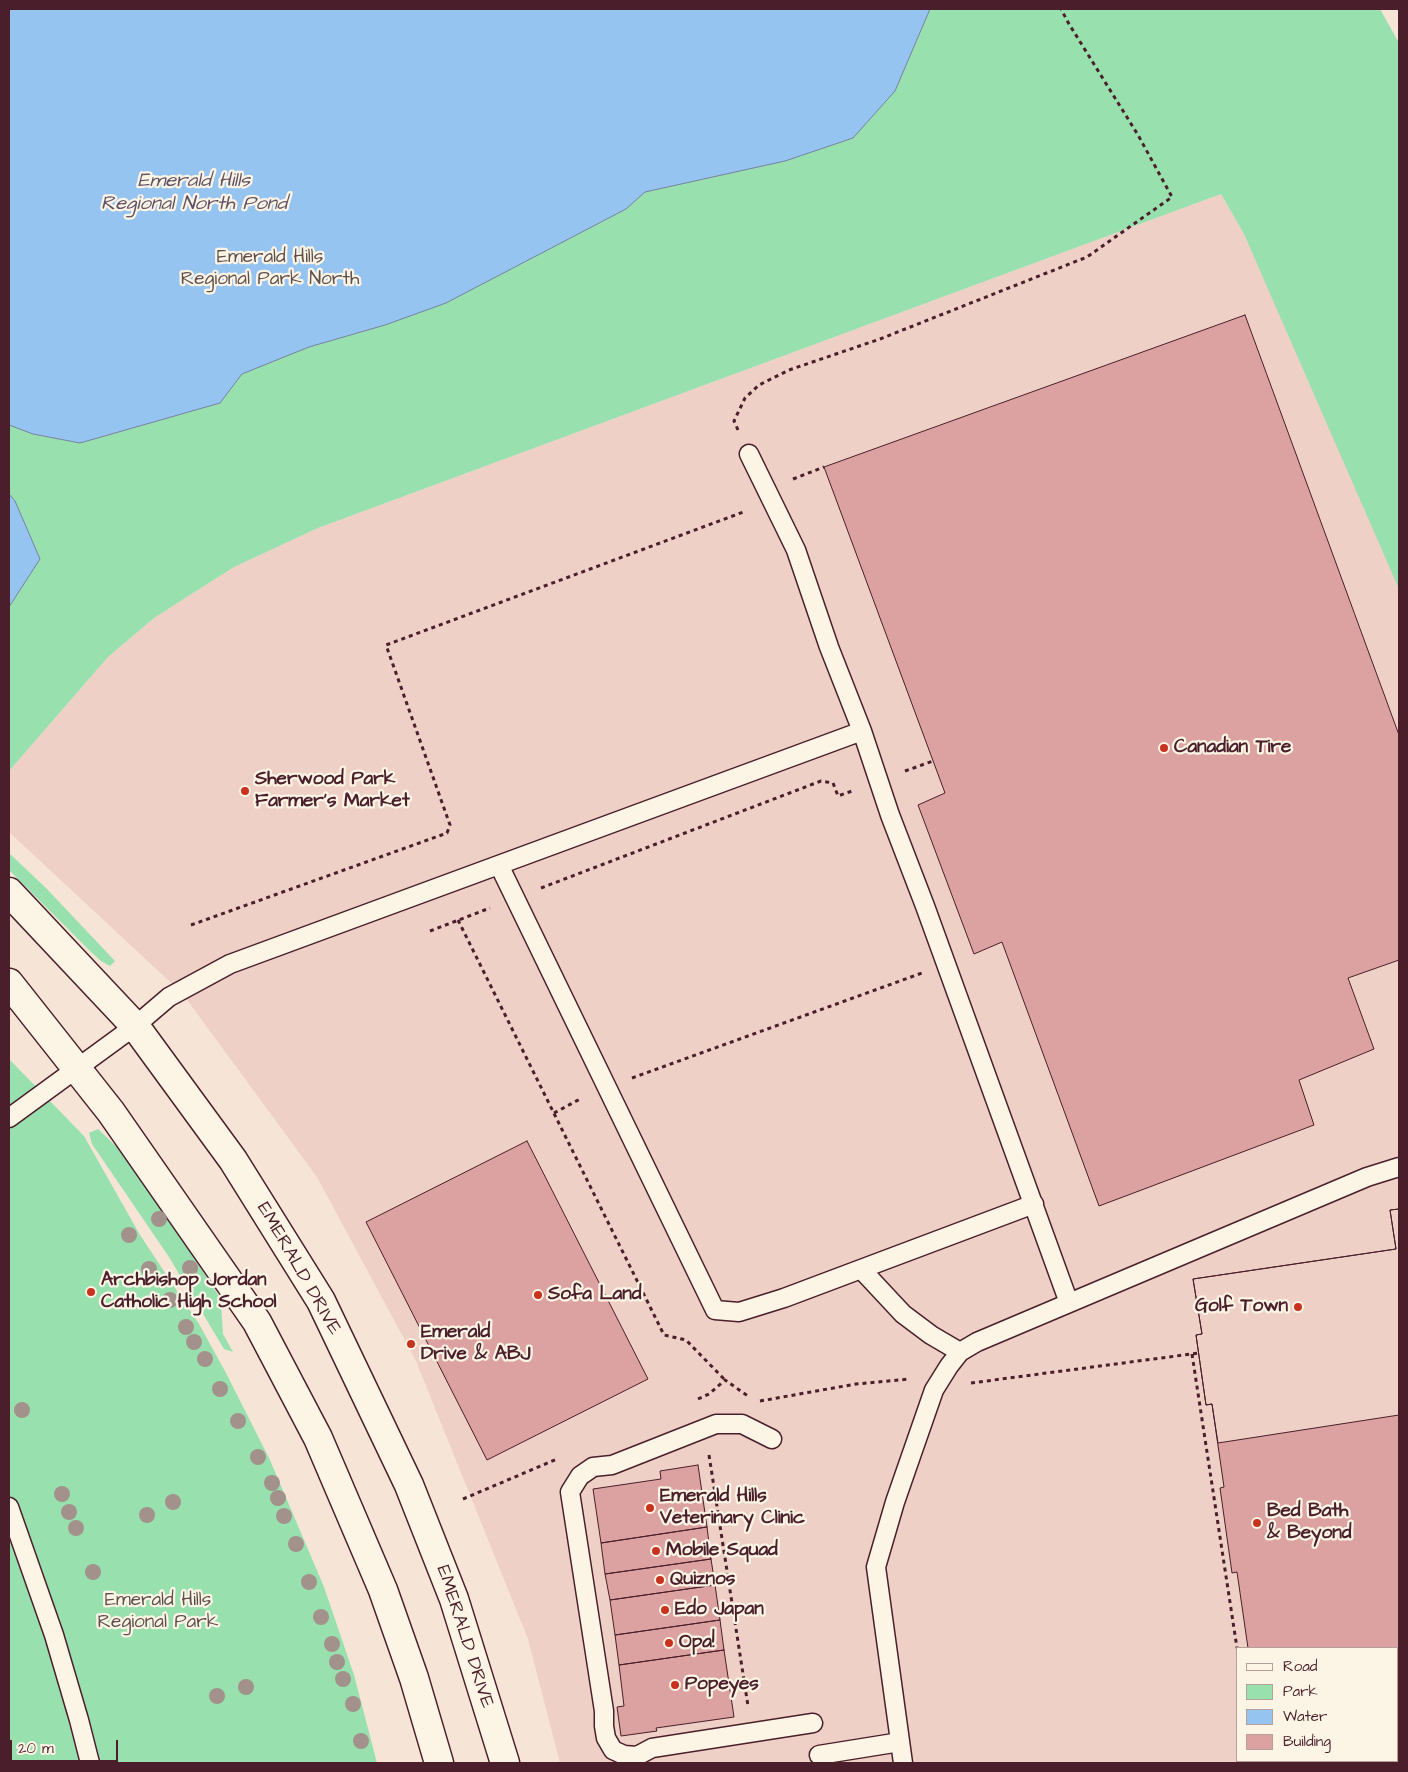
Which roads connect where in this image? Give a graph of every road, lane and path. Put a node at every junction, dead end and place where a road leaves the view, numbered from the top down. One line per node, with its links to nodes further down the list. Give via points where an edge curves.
1 (1061, 9): 2 (path, via 1172,197 1087,257 880,339 788,370 759,385 745,398 734,421)
2 (749, 454): 4 (lane)
3 (824, 467): 4 (path, via 791,480)
4 (768, 496): 5 (lane, via 796,550 829,648); 12 (path, via 743,513 386,645 450,825 447,833)
5 (862, 731): 7 (lane); 8 (lane)
6 (933, 761): 7 (path)
7 (878, 781): 10 (path, via 838,796 833,783 821,781); 14 (lane)
8 (499, 865): 10 (lane); 16 (lane, via 230,964 169,997)
9 (9, 892): 16 (street, EMERALD DRIVE)
10 (515, 898): 11 (path); 18 (lane)
11 (458, 920): 13 (path); 19 (path)
12 (190, 925)
13 (430, 930)
14 (946, 964): 18 (path); 22 (lane)
15 (9, 983): 17 (street)
16 (135, 1026): 17 (lane); 47 (street, EMERALD DRIVE, via 232,1160 321,1301 409,1485 434,1546 454,1599)
17 (76, 1068): 20 (lane); 46 (street, via 111,1112 257,1322 318,1438 383,1590)
18 (608, 1087): 19 (path); 23 (lane, via 715,1310 739,1312)
19 (554, 1113): 28 (path, via 664,1335 686,1340)
20 (9, 1118)
21 (1399, 1167): 24 (lane)
22 (1034, 1204): 23 (lane); 24 (lane)
23 (861, 1269): 25 (lane, via 903,1314)
24 (1069, 1303): 25 (lane)
25 (960, 1352): 29 (lane)
26 (1199, 1353): 27 (path)
27 (1192, 1354): 29 (path, via 971,1383); 40 (path)
28 (725, 1380): 30 (path); 32 (path, via 709,1394)
29 (940, 1381): 33 (path, via 906,1378); 43 (lane, via 894,1502 876,1567)
30 (745, 1394): 31 (path); 34 (path, via 741,1404)
31 (751, 1398)
32 (695, 1400)
33 (756, 1402)
34 (742, 1424): 35 (lane); 42 (lane, via 716,1424 612,1466 593,1467 580,1476 570,1492 604,1726 613,1750 637,1756 652,1748)
35 (772, 1439)
36 (708, 1447): 42 (path)
37 (563, 1457): 38 (path)
38 (463, 1499)
39 (9, 1507): 45 (lane, via 54,1634)
40 (1237, 1647)
41 (813, 1723): 42 (lane)
42 (752, 1732)
43 (900, 1742): 44 (lane); 48 (lane)
44 (819, 1755)
45 (90, 1763)
46 (439, 1763)
47 (504, 1763)
48 (903, 1763)

